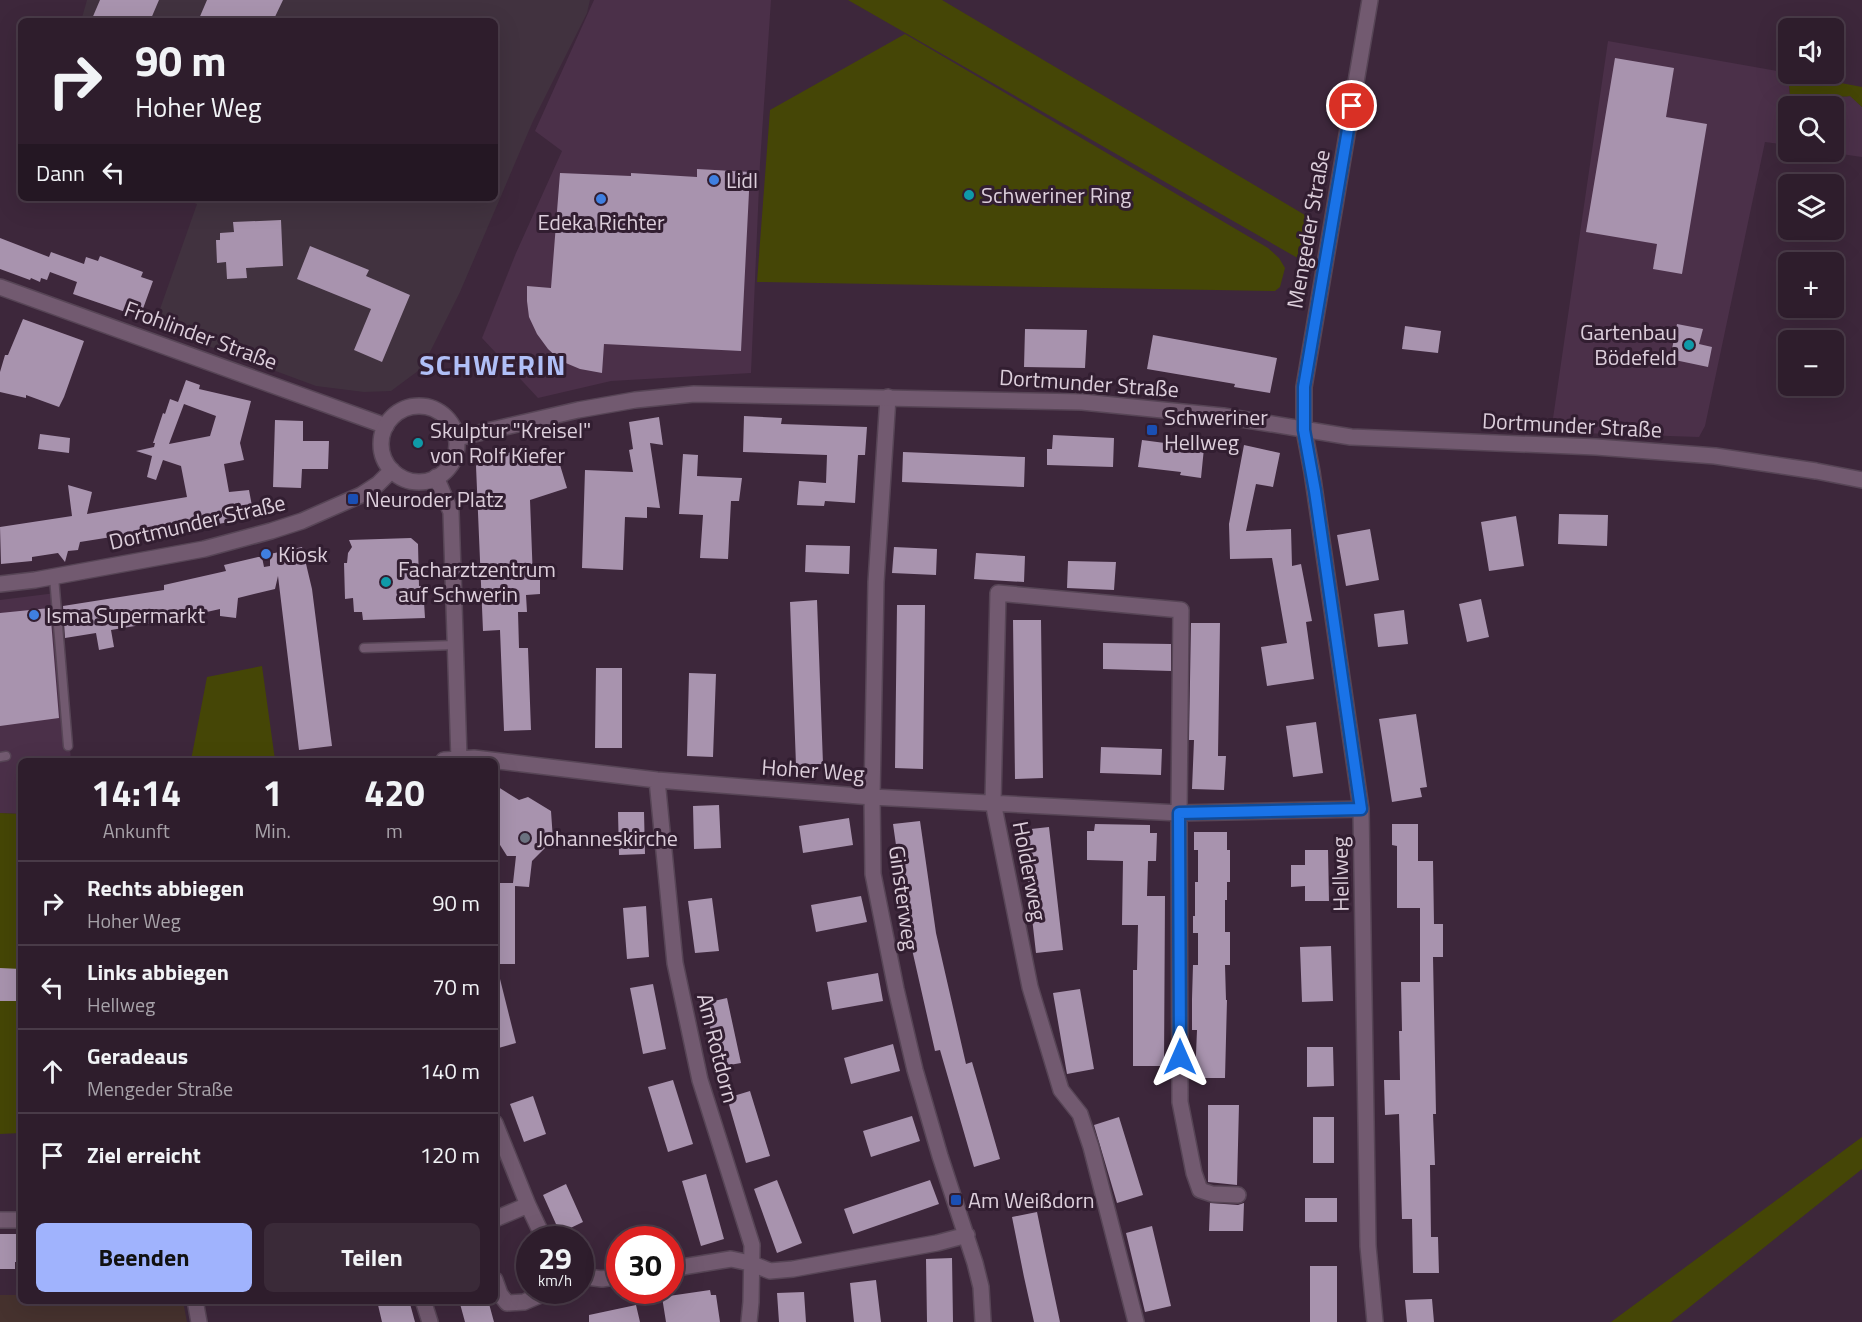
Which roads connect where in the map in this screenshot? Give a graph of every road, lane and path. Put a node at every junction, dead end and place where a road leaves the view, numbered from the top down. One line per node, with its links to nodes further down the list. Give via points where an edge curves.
1 (1370, 0): 5 (street, Mengeder Straße, via 1304,387)
2 (0, 287): 4 (street, Frohlinder Straße)
3 (888, 397): 5 (street, Dortmunder Straße, via 1092,402 1223,416); 6 (street, Dortmunder Straße, via 694,394 578,410); 18 (street, Ginsterweg, via 876,582)
4 (386, 426): 6 (street, via 399,412 423,406 444,415); 7 (street, via 381,446)
5 (1304, 430): 9 (street, Dortmunder Straße, via 1351,437 1715,456); 20 (street, Hellweg)
6 (457, 438): 8 (street, via 452,462)
7 (392, 470): 8 (street, via 412,481); 10 (street, Dortmunder Straße, via 361,495 292,524 204,549)
8 (436, 477): 12 (street, via 451,512)
9 (1862, 480)
10 (54, 577): 11 (street, Dortmunder Straße); 14 (lane)
11 (0, 584)
12 (455, 645): 13 (lane); 15 (street)
13 (364, 648)
14 (68, 746)
15 (452, 758)
16 (498, 761): 17 (street, Hoher Weg)
17 (657, 780): 18 (street, Hoher Weg); 30 (street, Am Rotdorn, via 675,963 700,1080 752,1245)
18 (872, 797): 19 (street, Hoher Weg); 29 (street, Ginsterweg, via 873,874 896,989 927,1112)
19 (993, 802): 21 (street, Hoher Weg); 21 (street, Holderweg, via 998,593 1181,610); 40 (street, Holderweg, via 1030,987 1061,1090 1080,1114 1091,1147)
20 (1361, 809): 21 (street, Hoher Weg); 41 (street, Hellweg, via 1368,1246)
21 (1179, 813): 23 (street, via 1180,1102 1200,1190)
22 (498, 1130): 24 (street)
23 (1238, 1195)
24 (528, 1205): 25 (street); 28 (street)
25 (498, 1217)
26 (0, 1220): 27 (street)
27 (18, 1220)
28 (538, 1226)
29 (967, 1235): 30 (street, via 793,1269 770,1271); 39 (street, Ginsterweg, via 981,1287)
30 (750, 1263): 31 (street, via 731,1259); 38 (street, Am Rotdorn)
31 (684, 1267)
32 (498, 1288): 33 (street, via 507,1302)
33 (516, 1302)
34 (196, 1304): 36 (street)
35 (424, 1304): 37 (street)
36 (199, 1322)
37 (430, 1322)
38 (749, 1322)
39 (983, 1322)
40 (1136, 1322)
41 (1376, 1322)

